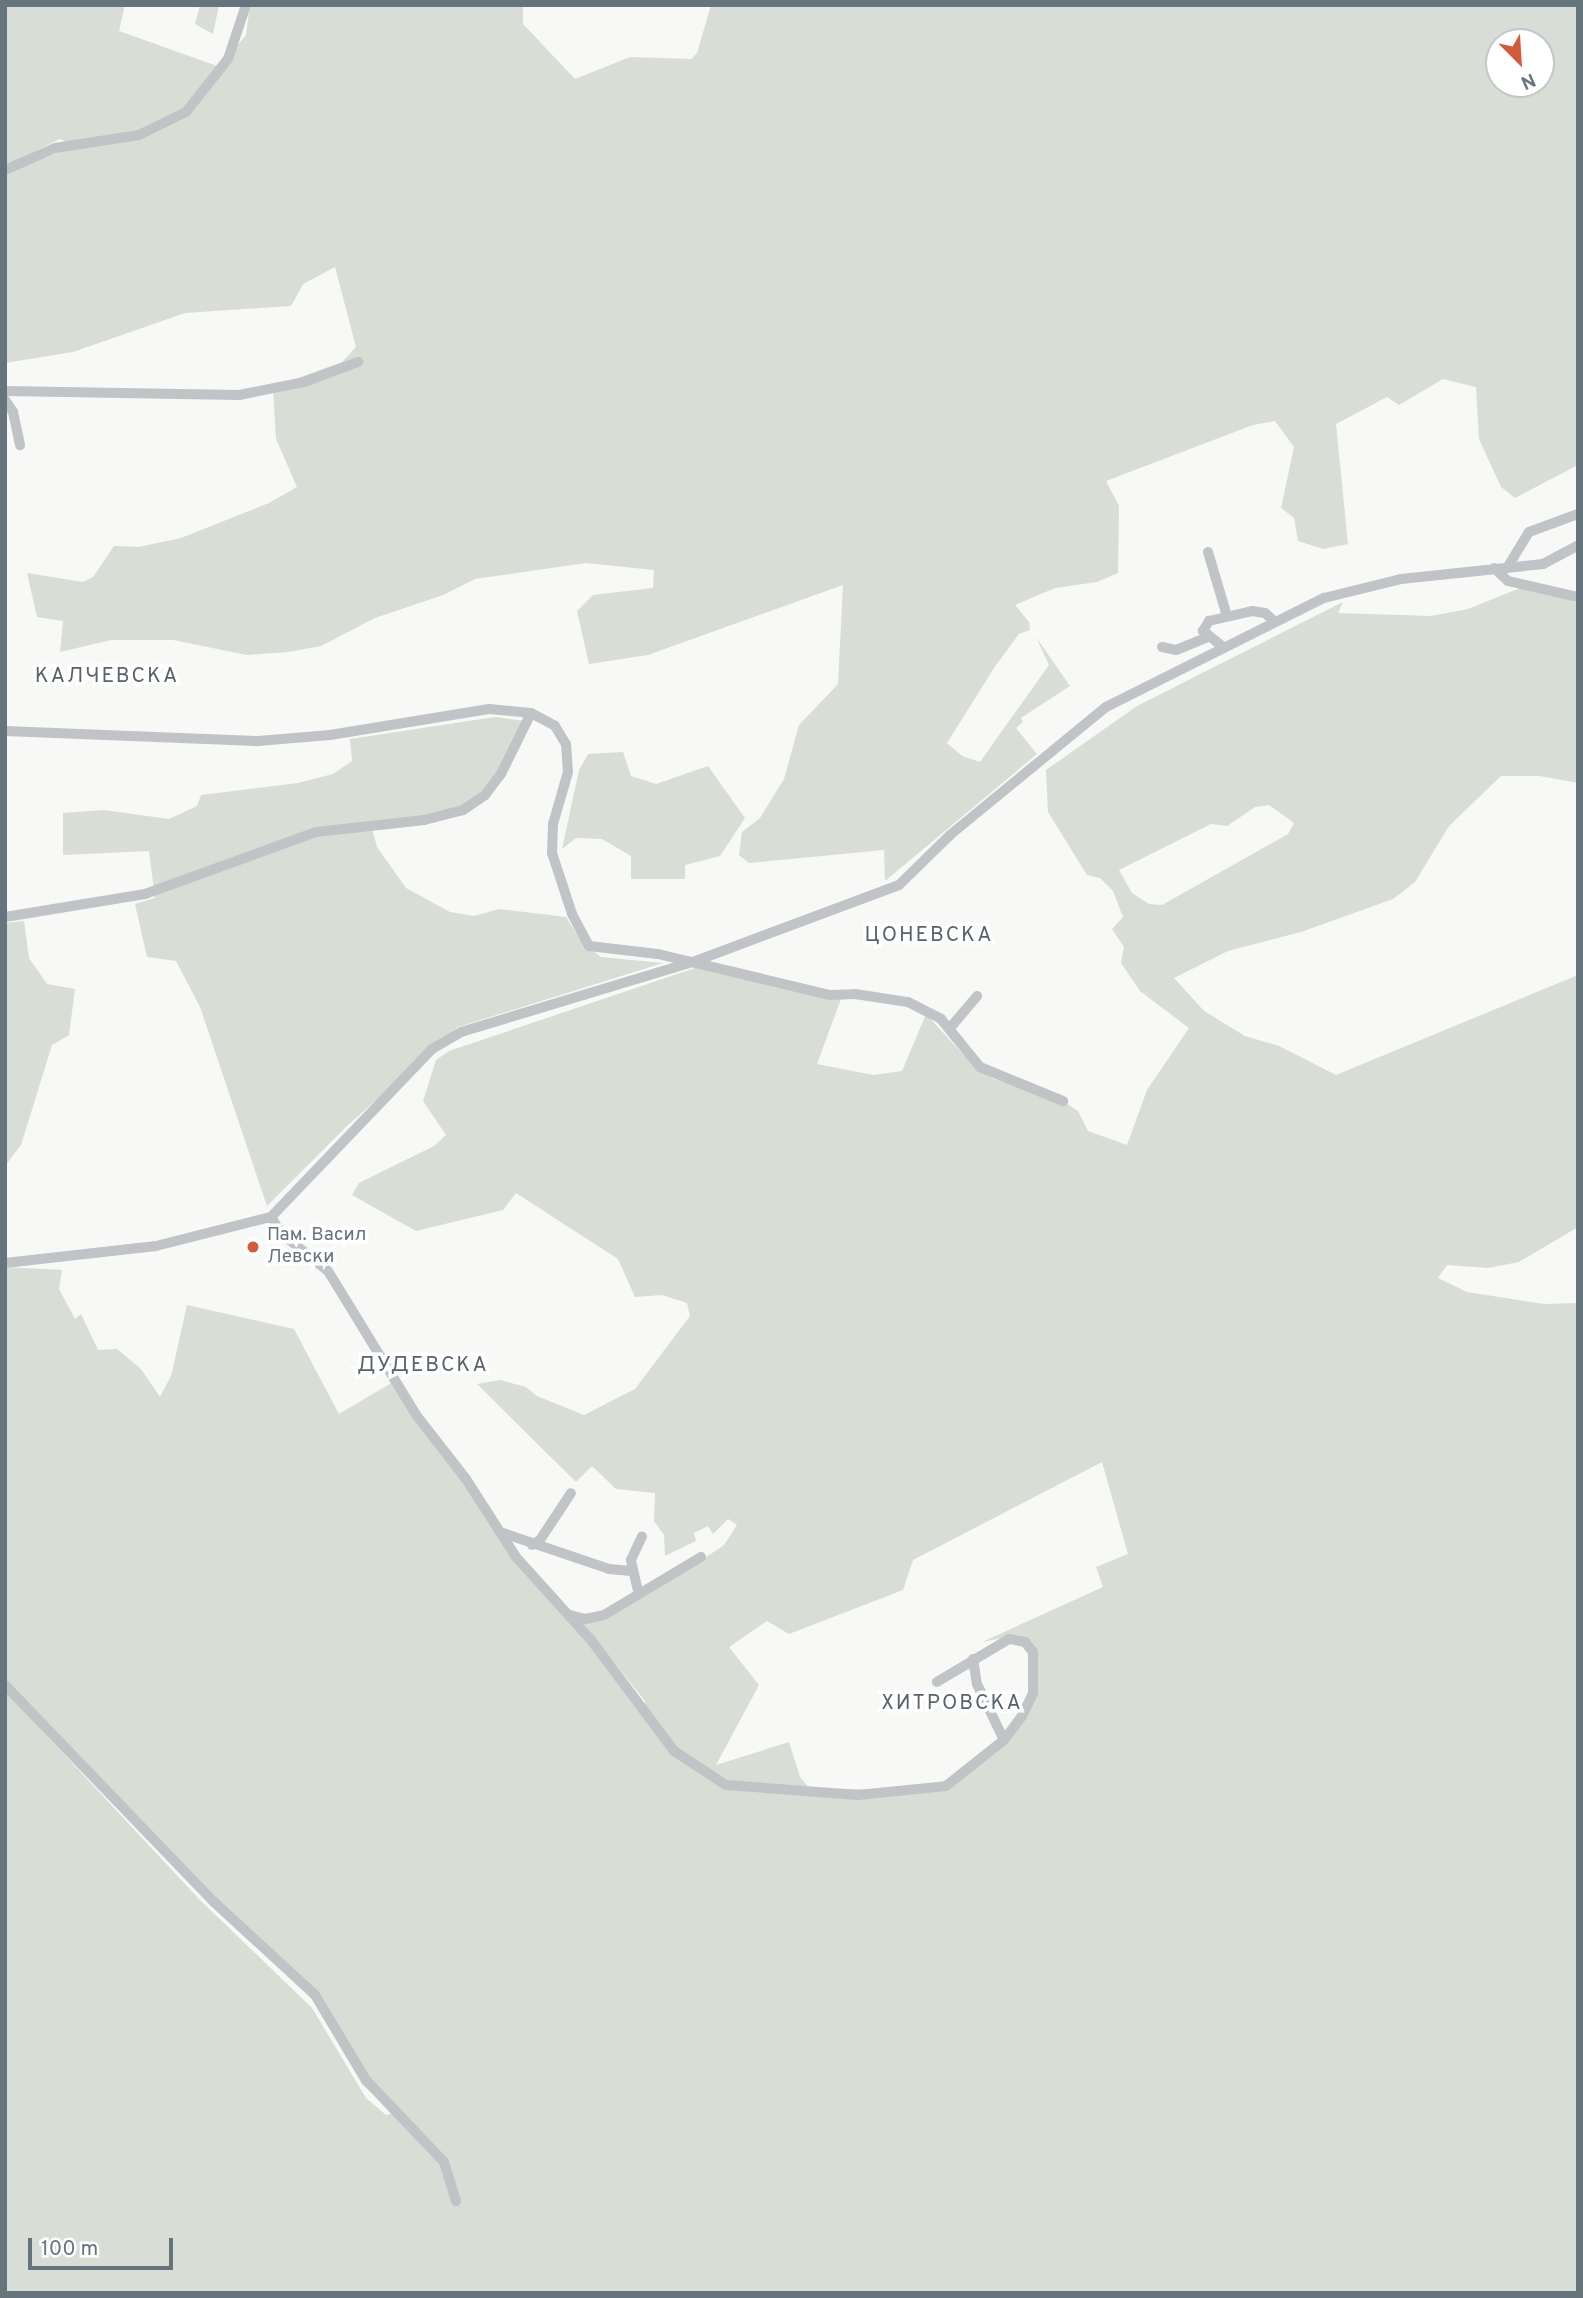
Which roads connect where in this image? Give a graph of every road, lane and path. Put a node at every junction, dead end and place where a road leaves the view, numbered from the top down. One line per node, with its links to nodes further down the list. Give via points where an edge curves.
1 (246, 5): 2 (street, via 228,59 186,112 139,135 55,148)
2 (5, 170)
3 (358, 362): 4 (street, via 304,382 239,395)
4 (5, 391)
5 (5, 400): 6 (street, via 13,412)
6 (20, 446)
7 (1578, 514): 11 (street, via 1529,532)
8 (1578, 545): 11 (street, via 1543,564)
9 (1208, 552): 13 (street)
10 (1494, 568): 11 (street); 12 (street, via 1508,581); 14 (street, via 1362,587 1324,598)
11 (1507, 568)
12 (1578, 597)
13 (1227, 616): 14 (street, via 1252,611); 15 (street, via 1206,624 1203,631)
14 (1275, 621): 17 (street)
15 (1209, 638): 16 (street, via 1176,650); 17 (street)
16 (1162, 647)
17 (1223, 647): 21 (street, via 1084,722 950,835 899,885)
18 (531, 713): 19 (street, via 489,709 330,735 258,741); 20 (street, via 501,774 485,794 463,810 424,820 316,832 145,894); 21 (street, via 555,726 566,744 568,772 553,824 552,853 584,940 595,949)
19 (5, 731)
20 (5, 917)
21 (693, 962): 23 (street, via 830,995 908,1002); 25 (street, via 461,1032 432,1049)
22 (977, 996): 23 (street)
23 (950, 1028): 24 (street, via 980,1067)
24 (1063, 1101)
25 (271, 1217): 26 (street, via 156,1245); 28 (street, via 281,1233 328,1271 416,1416)
26 (5, 1263)
27 (571, 1493): 30 (street)
28 (500, 1532): 30 (street); 34 (street, via 516,1557)
29 (642, 1536): 32 (street)
30 (532, 1545): 32 (street, via 609,1569)
31 (701, 1557): 33 (street)
32 (631, 1571): 33 (street)
33 (638, 1591): 34 (street, via 604,1615 585,1619)
34 (570, 1615): 38 (street, via 674,1751 726,1785 858,1795 946,1786)
35 (973, 1659): 36 (street); 38 (street, via 977,1684); 38 (street, via 1009,1639 1025,1642 1033,1652 1033,1693)
36 (937, 1682)
37 (5, 1685): 39 (street, via 214,1902 315,1996 366,2080 444,2162)
38 (1004, 1740)
39 (456, 2201)

